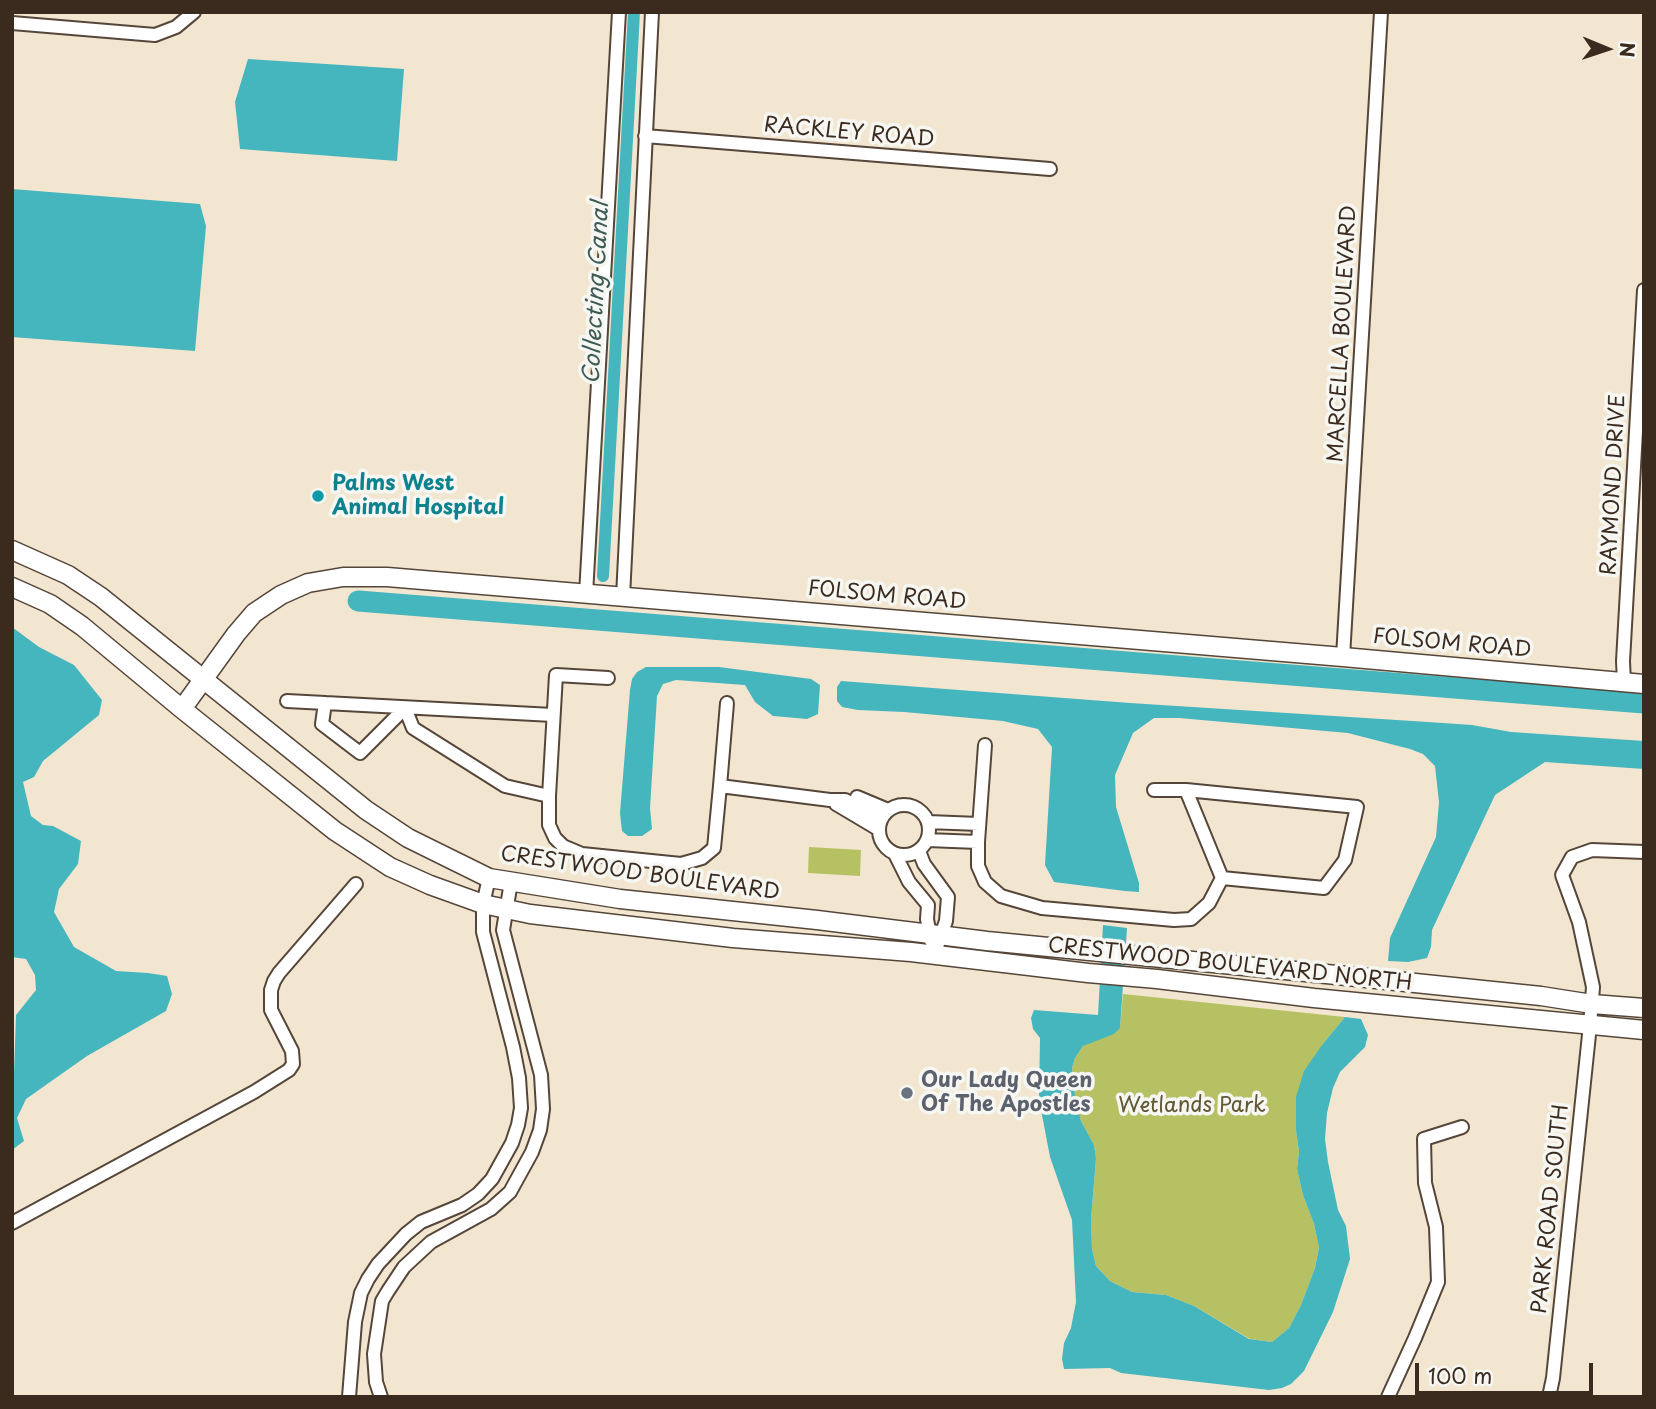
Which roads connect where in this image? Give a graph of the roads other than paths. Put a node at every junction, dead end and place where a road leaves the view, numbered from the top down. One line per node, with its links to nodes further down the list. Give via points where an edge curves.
1 (194, 12): 5 (street, via 176,27 155,34)
2 (619, 12): 11 (street)
3 (652, 12): 6 (street)
4 (1381, 12): 13 (street, MARCELLA BOULEVARD)
5 (12, 23)
6 (645, 136): 7 (street, RACKLEY ROAD); 12 (street)
7 (1050, 169)
8 (1644, 290): 16 (street, RAYMOND DRIVE)
9 (12, 550): 15 (main road, CRESTWOOD BOULEVARD, via 68,575)
10 (12, 587): 22 (main road, via 50,604 82,626)
11 (586, 594): 12 (main road, FOLSOM ROAD); 15 (main road, FOLSOM ROAD, via 387,577 308,583 254,613)
12 (623, 597): 13 (main road, FOLSOM ROAD)
13 (1343, 657): 16 (main road, FOLSOM ROAD)
14 (608, 678): 23 (street, via 556,675)
15 (204, 679): 22 (main road, FOLSOM ROAD); 34 (main road, CRESTWOOD BOULEVARD, via 366,810 408,838)
16 (1624, 682): 17 (main road, FOLSOM ROAD)
17 (1644, 684)
18 (287, 701): 19 (street)
19 (325, 703): 21 (street); 21 (street, via 322,724 360,752)
20 (727, 703): 25 (street)
21 (405, 708): 23 (street); 28 (street, via 413,727 505,786)
22 (182, 709): 38 (main road, via 335,831 390,867)
23 (553, 715): 28 (street)
24 (985, 745): 30 (street)
25 (720, 786): 28 (street, via 714,848 702,858 681,864 582,854 564,846 549,825); 29 (street, via 845,800)
26 (1154, 789): 27 (street)
27 (1186, 790): 35 (street); 35 (street, via 1357,807 1345,860 1324,888)
28 (549, 796)
29 (883, 819): 31 (street, via 903,805 912,806 918,809); 33 (street, via 880,839)
30 (979, 833): 31 (street); 35 (street, via 978,866 985,882 1001,896 1042,908 1191,919 1209,902)
31 (926, 836): 33 (street, via 911,855); 40 (street, via 924,864 948,897 946,921)
32 (1644, 852): 43 (street, PARK ROAD SOUTH, via 1592,850 1572,857 1562,875 1579,922 1593,987)
33 (895, 854): 40 (street, via 928,905 927,919)
34 (489, 878): 36 (main road, CRESTWOOD BOULEVARD); 38 (street)
35 (1222, 878)
36 (511, 882): 39 (street); 40 (main road, CRESTWOOD BOULEVARD)
37 (356, 884): 48 (street, via 274,981 271,1010 292,1051 289,1070)
38 (483, 904): 39 (main road); 49 (street, via 483,932 519,1078 518,1125 492,1179 478,1194 421,1222 368,1279 355,1322)
39 (506, 909): 42 (main road, CRESTWOOD BOULEVARD NORTH, via 733,938); 50 (street, via 503,930 541,1075 540,1130 510,1192 491,1209 431,1242 404,1267 382,1300 374,1354)
40 (936, 935): 41 (main road, CRESTWOOD BOULEVARD); 42 (street)
41 (987, 941): 43 (main road, CRESTWOOD BOULEVARD NORTH)
42 (934, 955): 45 (main road, CRESTWOOD BOULEVARD NORTH)
43 (1592, 1004): 44 (main road, CRESTWOOD BOULEVARD NORTH); 45 (street, PARK ROAD SOUTH)
44 (1644, 1008)
45 (1590, 1025): 46 (main road, CRESTWOOD BOULEVARD NORTH); 52 (street, PARK ROAD SOUTH)
46 (1644, 1030)
47 (1462, 1127): 51 (street, via 1424,1139 1438,1282)
48 (12, 1223)
49 (349, 1397)
50 (381, 1397)
51 (1388, 1397)
52 (1549, 1397)

